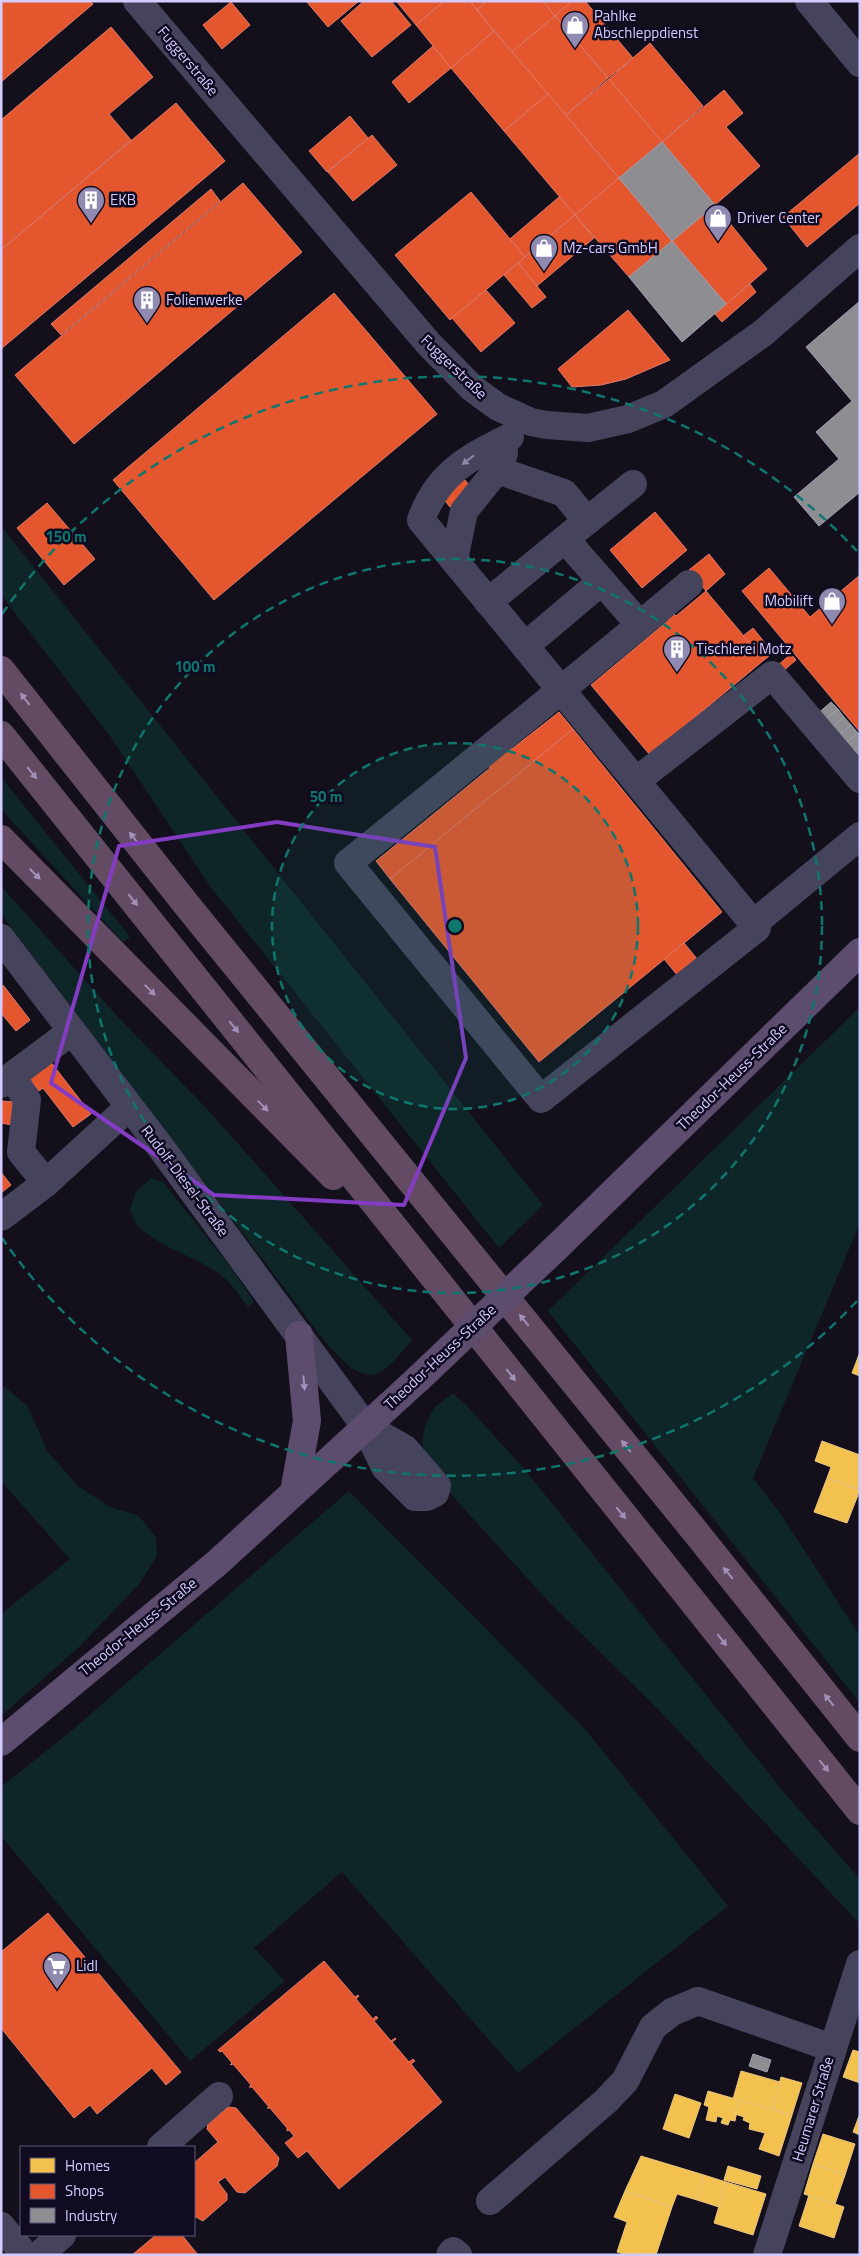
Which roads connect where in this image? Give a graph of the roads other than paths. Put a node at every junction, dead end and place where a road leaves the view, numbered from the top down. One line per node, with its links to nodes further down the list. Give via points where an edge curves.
1 (137, 1): 5 (street, Fuggerstraße, via 428,343 472,388 498,406)
2 (809, 1): 3 (street)
3 (860, 63)
4 (860, 248): 5 (street, Fuggerstraße, via 763,332 664,404 628,419 588,428)
5 (516, 427): 6 (street); 10 (street, one-way to 10, via 470,457 428,499 421,520)
6 (497, 470): 8 (street, via 564,493); 10 (street, via 464,512)
7 (633, 484): 8 (street)
8 (587, 521): 9 (street)
9 (565, 539): 11 (street); 13 (street)
10 (454, 560): 13 (street)
11 (602, 581): 14 (street); 15 (street)
12 (689, 584): 14 (street)
13 (488, 602): 15 (street)
14 (640, 625): 17 (street)
15 (525, 646): 17 (street)
16 (1, 670): 36 (highway, one-way to 16)
17 (560, 690): 20 (street); 23 (street, via 348,864 541,1098 757,928)
18 (1, 735): 32 (highway, one-way to 32)
19 (860, 779): 20 (street, via 772,675)
20 (636, 781): 23 (street)
21 (860, 836): 23 (street)
22 (1, 839): 32 (highway, one-way to 32)
23 (754, 924)
24 (1, 938): 26 (street, Rudolf-Diesel-Straße)
25 (860, 952): 34 (main road, Theodor-Heuss-Straße, bridge, via 558,1246)
26 (72, 1031): 27 (street); 28 (street, Rudolf-Diesel-Straße)
27 (6, 1080): 29 (street, via 27,1100)
28 (129, 1107): 30 (street); 33 (street, Rudolf-Diesel-Straße)
29 (11, 1153): 30 (street)
30 (46, 1183): 31 (street)
31 (1, 1217)
32 (437, 1282): 38 (highway, one-way to 38)
33 (299, 1335): 34 (street, Rudolf-Diesel-Straße); 35 (main road, one-way to 35, via 307,1421)
34 (365, 1426): 35 (main road, Theodor-Heuss-Straße)
35 (294, 1492): 37 (main road, Theodor-Heuss-Straße, via 217,1563)
36 (860, 1738)
37 (1, 1742)
38 (860, 1811)
39 (860, 1964): 40 (street, Heumarer Straße)
40 (832, 2048): 43 (street, via 698,2001 672,2012 653,2027 625,2080 606,2101); 46 (street, Heumarer Straße)
41 (219, 2096): 42 (street)
42 (162, 2146)
43 (490, 2201)
44 (1, 2226): 47 (street)
45 (61, 2236): 48 (street)
46 (773, 2253)
47 (25, 2255)
48 (39, 2255)
49 (450, 2255): 50 (street, via 453,2251)
50 (458, 2255)

